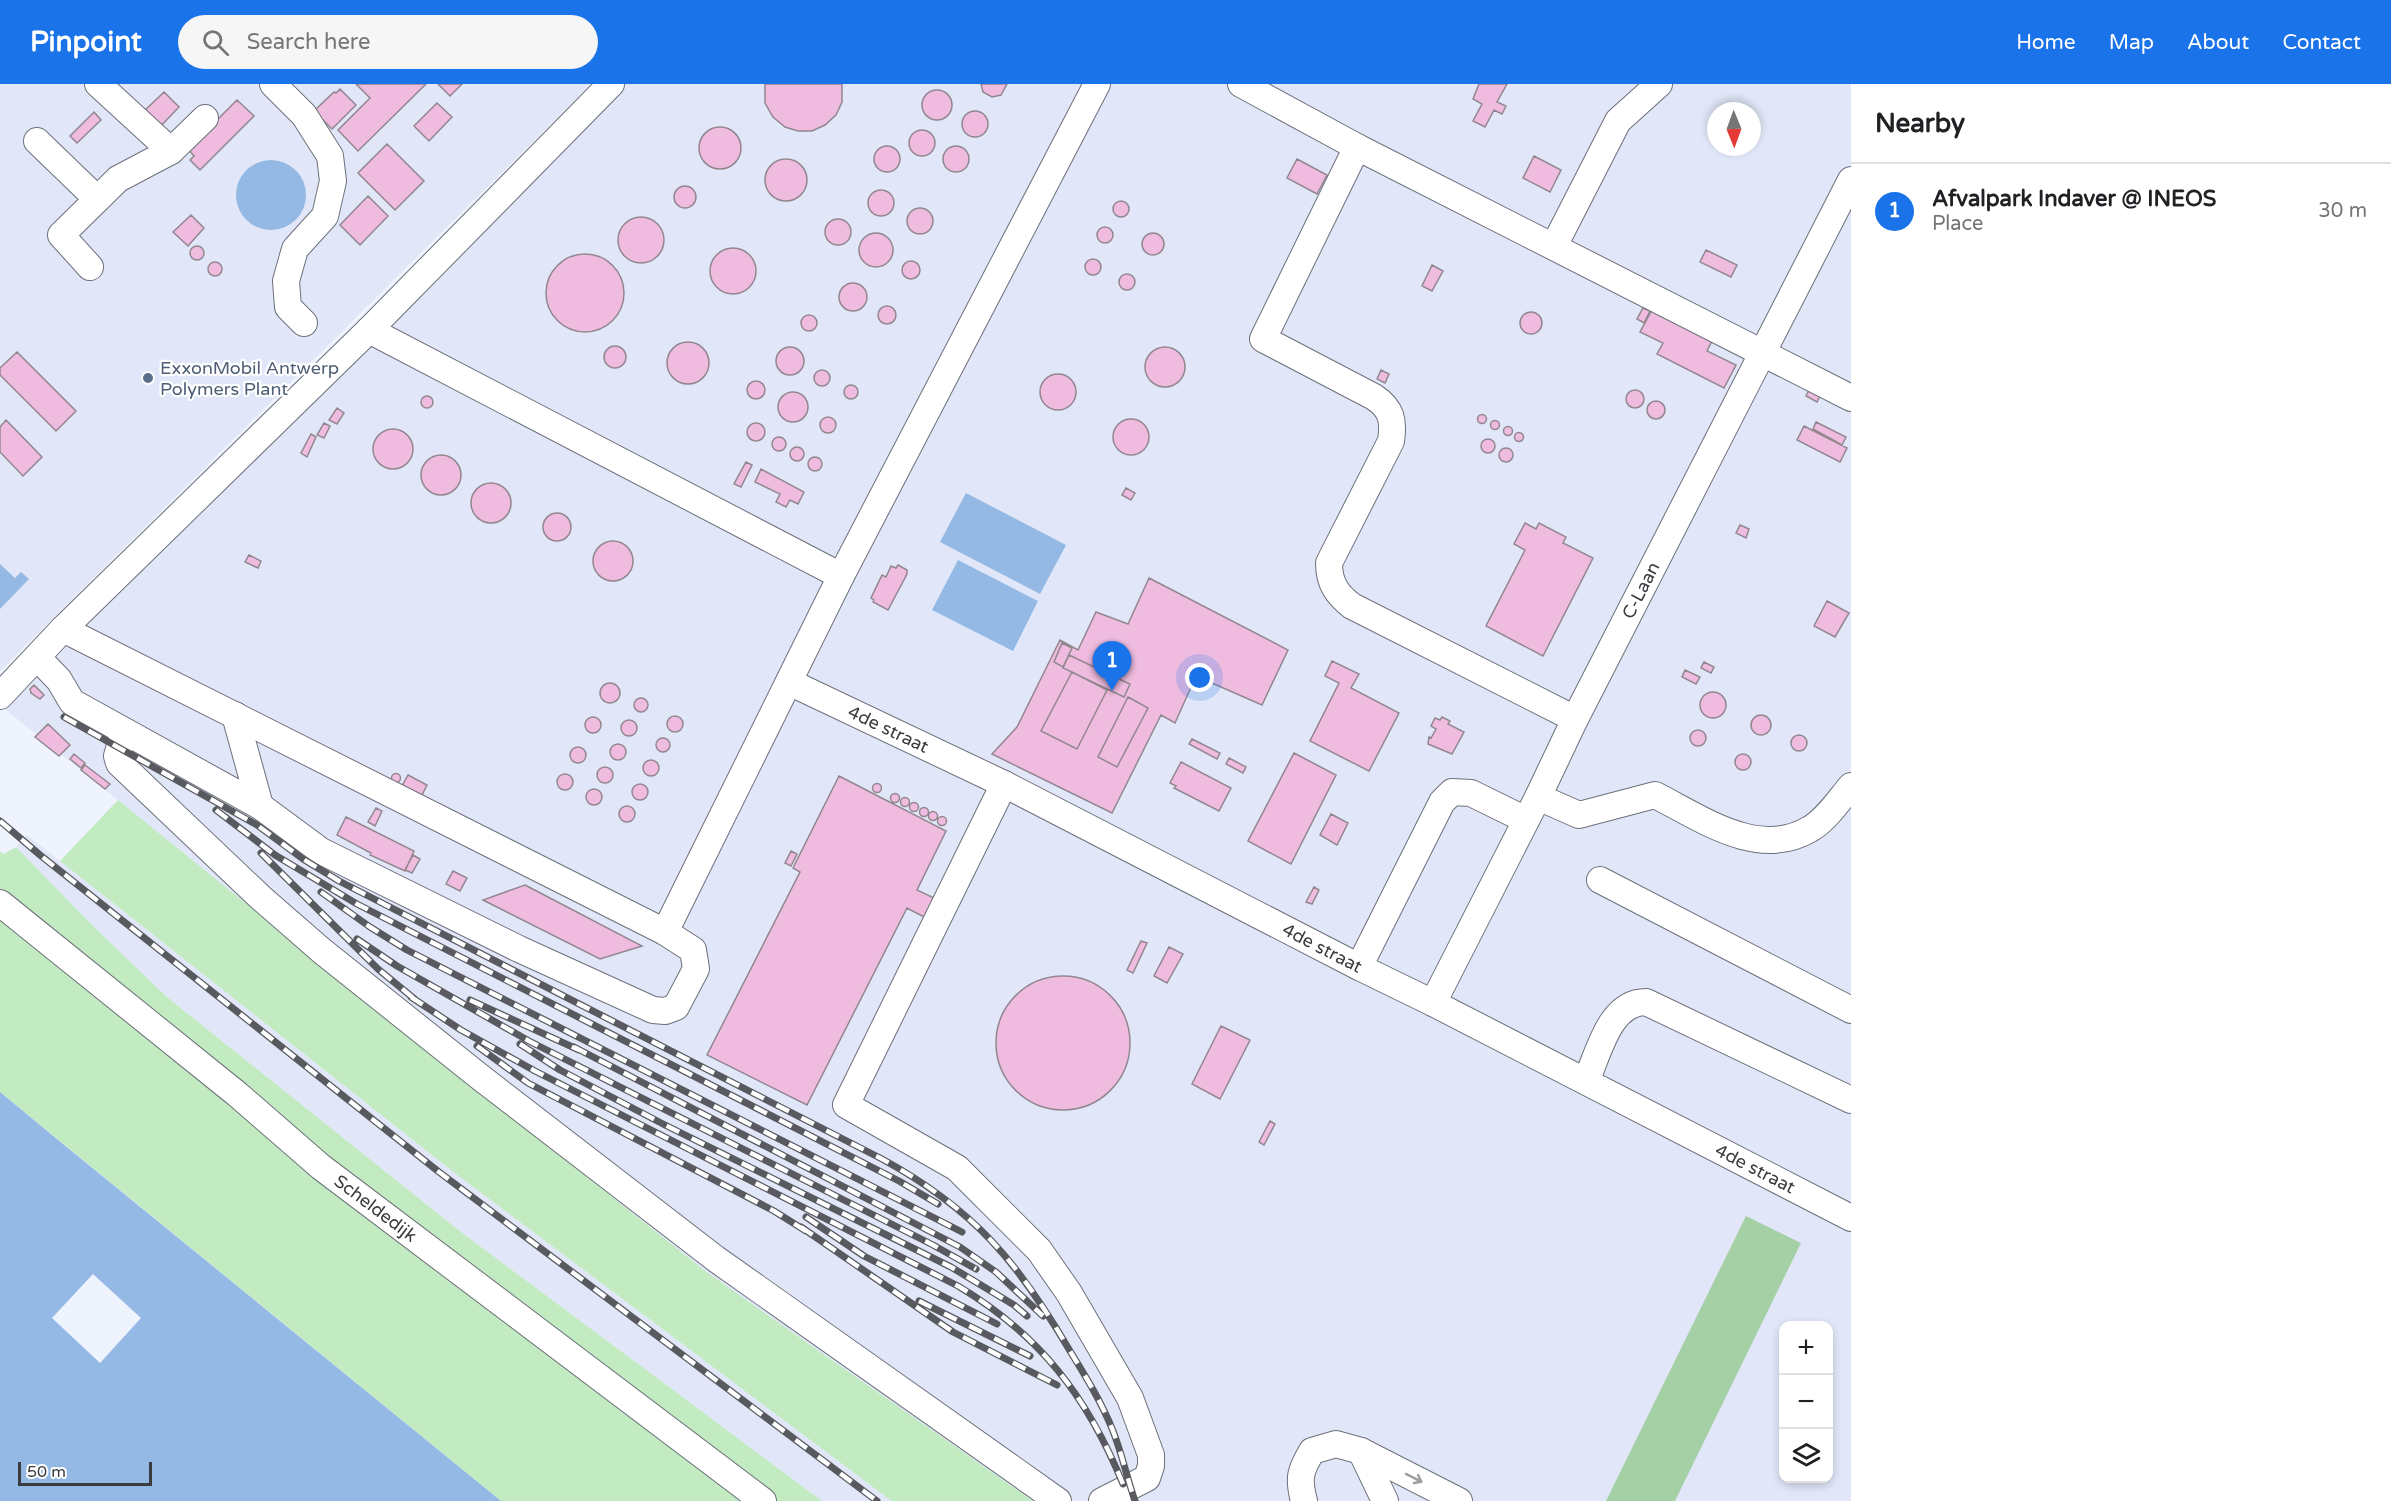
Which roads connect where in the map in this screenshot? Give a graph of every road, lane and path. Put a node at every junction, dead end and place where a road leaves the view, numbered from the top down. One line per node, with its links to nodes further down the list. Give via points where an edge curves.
1 (98, 84): 10 (street)
2 (273, 84): 15 (street, via 304,115 330,156 333,180 325,216 295,249 286,281 288,308)
3 (611, 84): 16 (street)
4 (1097, 84): 19 (street)
5 (1240, 84): 9 (street)
6 (1659, 84): 13 (street, via 1618,121)
7 (205, 118): 10 (street)
8 (38, 141): 12 (street)
9 (1357, 147): 13 (street); 25 (street, via 1263,339 1374,397 1391,413 1391,441 1329,563 1333,586 1352,606)
10 (171, 152): 12 (street, via 118,179)
11 (1851, 180): 17 (street, C-Laan)
12 (96, 198): 14 (street, via 61,235)
13 (1554, 246): 17 (street)
14 (90, 267)
15 (304, 323)
16 (369, 330): 19 (street); 20 (street)
17 (1762, 352): 18 (street); 25 (street, C-Laan)
18 (1851, 398)
19 (842, 576): 22 (street)
20 (63, 629): 21 (street); 24 (street)
21 (37, 657): 23 (street); 26 (street, via 59,680 72,702)
22 (789, 682): 27 (street, 4de straat); 34 (street)
23 (0, 696)
24 (235, 715): 30 (street); 34 (street)
25 (1575, 718): 29 (street, C-Laan)
26 (124, 731): 30 (street); 43 (street, via 117,756 119,763 322,951 716,1259)
27 (1004, 784): 35 (street, 4de straat); 44 (street, via 846,1105 957,1168 1039,1250 1069,1293 1130,1398 1151,1455 1147,1478)
28 (1851, 786): 29 (street, via 1810,829 1755,840 1737,836 1655,795 1579,815)
29 (1538, 797): 31 (street, C-Laan)
30 (260, 806): 34 (street, via 321,851 652,1010 676,1007 696,969 693,950)
31 (1526, 820): 35 (street, via 1471,793 1452,792 1442,802); 36 (street, C-Laan)
32 (1600, 880): 37 (street)
33 (0, 903): 42 (street, Scheldedijk, via 209,1071 321,1167)
34 (665, 932)
35 (1359, 968): 36 (street, 4de straat)
36 (1434, 1003): 38 (street, 4de straat)
37 (1851, 1010)
38 (1586, 1081): 39 (street, via 1620,1012 1637,1002 1646,1002); 40 (street, 4de straat)
39 (1851, 1100)
40 (1851, 1218)
41 (1361, 1451): 45 (street, via 1336,1444 1312,1451 1302,1469); 46 (street); 47 (street, one-way to 47)
42 (763, 1501)
43 (1058, 1501)
44 (1102, 1501)
45 (1304, 1501)
46 (1385, 1501)
47 (1460, 1501)

